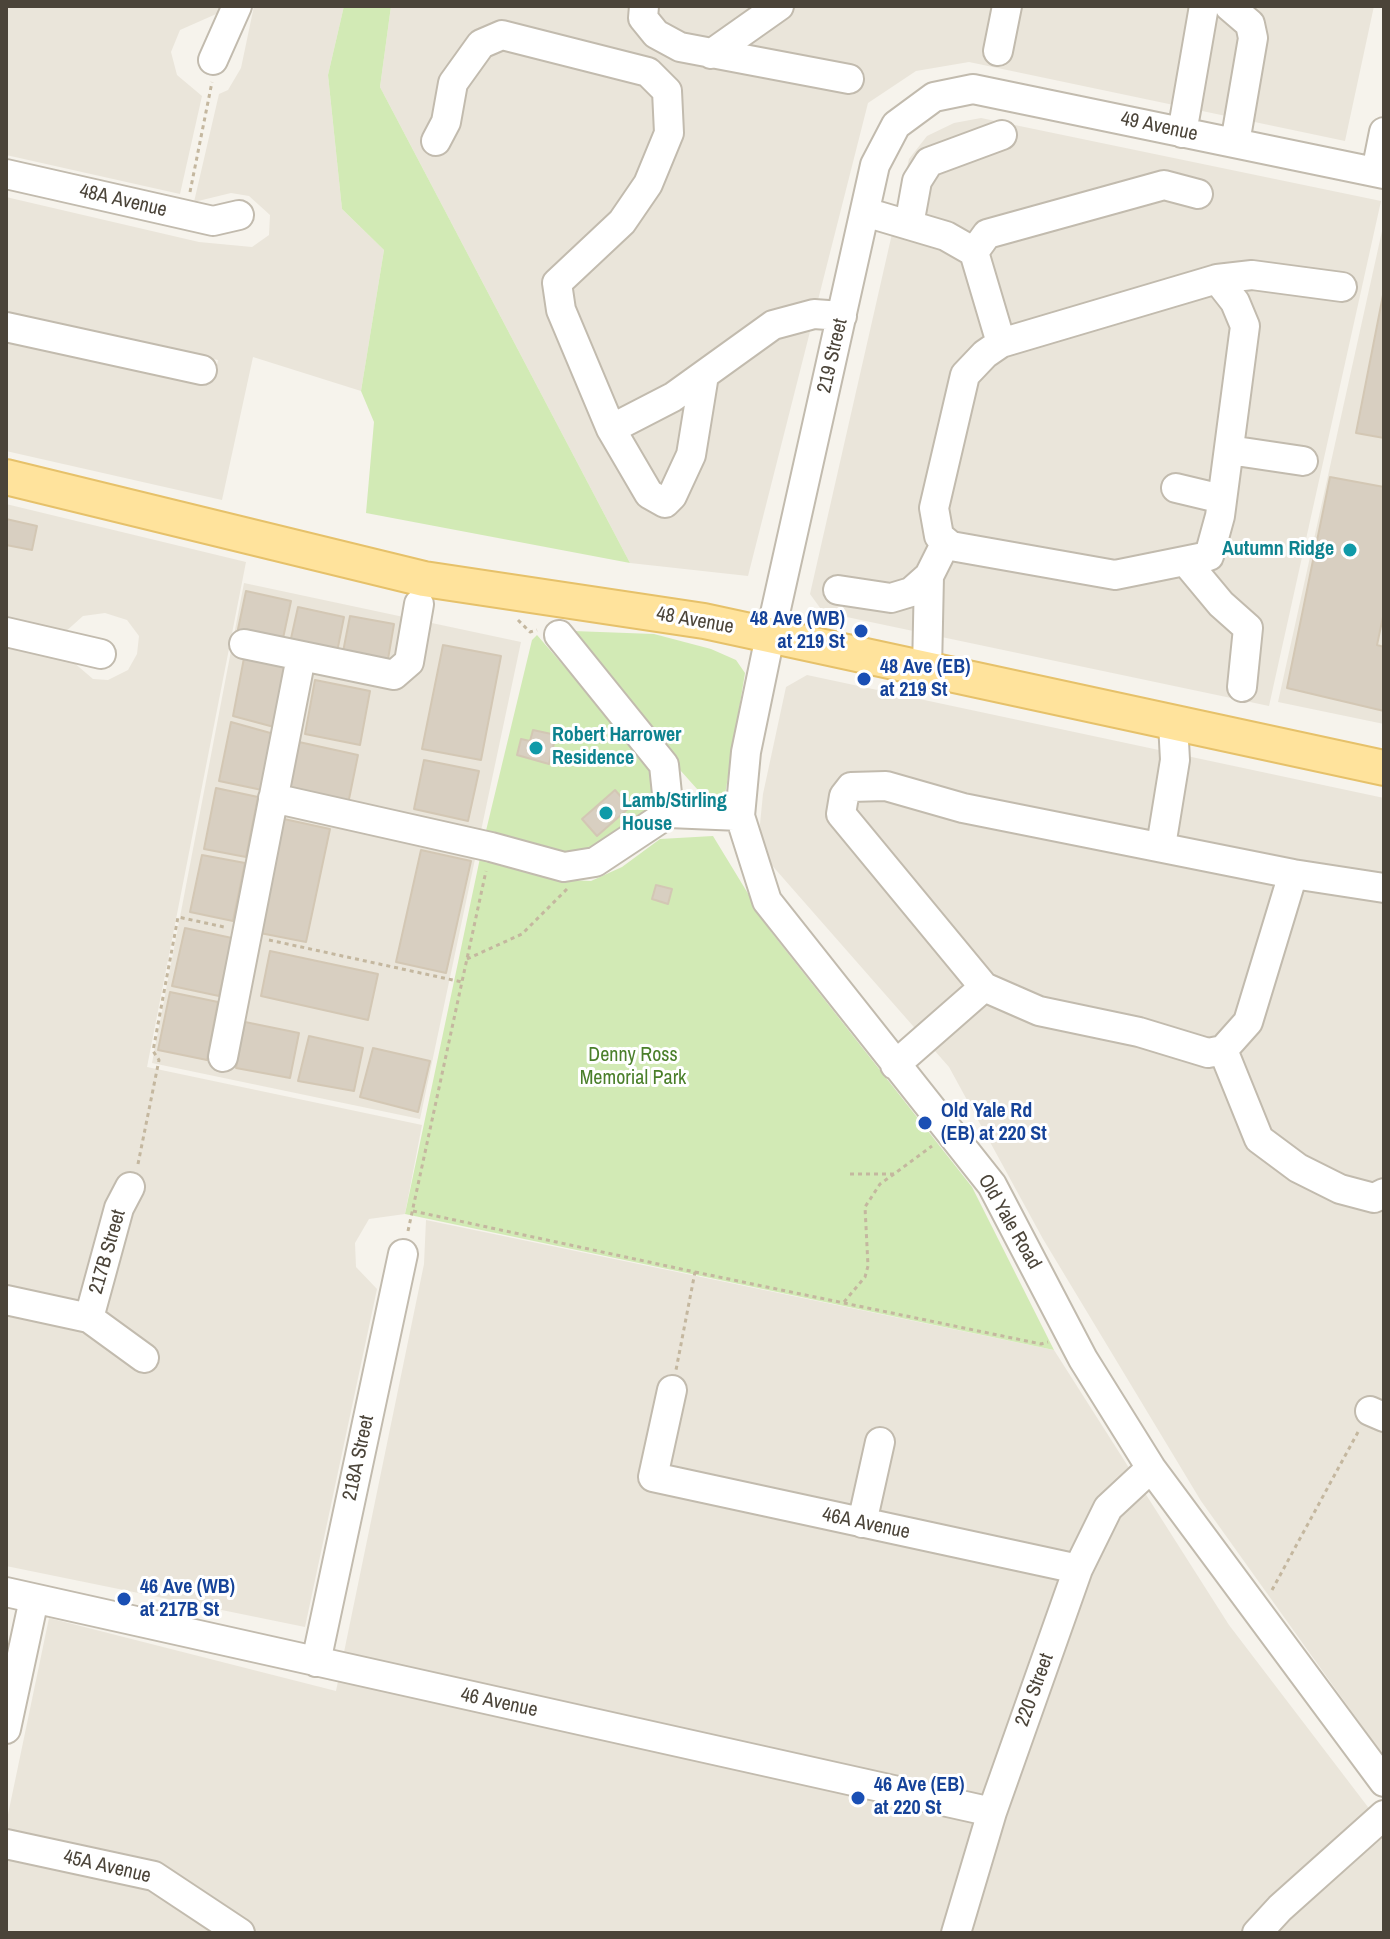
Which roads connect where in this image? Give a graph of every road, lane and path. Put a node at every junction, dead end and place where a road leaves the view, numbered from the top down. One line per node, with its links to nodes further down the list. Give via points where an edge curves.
1 (237, 6): 9 (street)
2 (644, 6): 8 (street, via 643,18 656,34 680,47)
3 (779, 6): 8 (street)
4 (1007, 6): 7 (street)
5 (1204, 6): 13 (street)
6 (1229, 6): 16 (street, via 1250,24 1253,38)
7 (998, 51)
8 (711, 54): 10 (street)
9 (213, 60): 21 (path, via 211,93)
10 (849, 79)
11 (934, 97): 13 (street, 49 Avenue, via 973,89); 20 (street, 219 Street, via 896,125 875,165)
12 (1384, 132): 17 (street)
13 (1182, 133): 16 (street, 49 Avenue)
14 (1002, 135): 23 (street, via 929,162 917,181)
15 (436, 141): 32 (street, via 446,122 453,83 481,44 502,35 648,72 667,91 669,133 648,184 622,222 557,283 561,310)
16 (1235, 143): 17 (street, 49 Avenue)
17 (1380, 173)
18 (6, 174): 21 (street, 48A Avenue)
19 (1198, 194): 24 (street, via 1164,185 987,234)
20 (865, 212): 23 (street); 27 (street, 219 Street)
21 (184, 215): 22 (street, 48A Avenue, via 213,221)
22 (239, 215)
23 (909, 225): 24 (street, via 946,236)
24 (974, 252): 29 (street)
25 (1217, 279): 26 (street, via 1252,275); 29 (street); 33 (street, via 1245,326)
26 (1342, 287)
27 (842, 316): 31 (street, via 814,314 773,325); 45 (street, 219 Street)
28 (6, 327): 30 (street)
29 (1001, 343): 38 (street, via 965,375 934,508 939,536)
30 (202, 370)
31 (704, 375): 32 (street); 32 (street, via 691,455 665,503 649,494)
32 (611, 429)
33 (1229, 450): 34 (street); 37 (street)
34 (1303, 461)
35 (6, 477): 45 (main road, 48 Avenue, via 424,579 704,621)
36 (1176, 488): 37 (street)
37 (1222, 499): 39 (street, via 1209,556)
38 (946, 542): 39 (street, via 1115,575); 40 (street)
39 (1186, 562): 50 (street, via 1248,628)
40 (929, 576): 41 (street, via 911,592 891,598); 49 (street)
41 (838, 590)
42 (419, 604): 48 (street, via 409,662 394,675)
43 (6, 632): 47 (street)
44 (559, 635): 54 (street, via 664,765)
45 (770, 636): 49 (main road, 48 Avenue); 55 (street, Old Yale Road, via 746,752)
46 (244, 644): 48 (street)
47 (101, 654)
48 (301, 657): 53 (street)
49 (927, 670): 51 (main road, 48 Avenue)
50 (1242, 687)
51 (1173, 723): 52 (main road, 48 Avenue); 56 (street, via 1161,754)
52 (1384, 768)
53 (273, 798): 57 (street); 64 (street)
54 (669, 813): 55 (street); 58 (street)
55 (740, 816): 65 (street, Old Yale Road, via 767,901)
56 (1153, 845): 59 (street); 62 (street, via 963,808 886,786 851,787 841,814)
57 (491, 847): 58 (street); 61 (path)
58 (581, 867): 61 (path, via 574,882 522,934)
59 (1293, 874): 60 (street); 63 (street, via 1248,1022)
60 (1384, 888)
61 (467, 959): 71 (path)
62 (984, 987): 63 (street, via 1039,1011 1208,1053); 65 (street)
63 (1223, 1050): 70 (street, via 1259,1139 1298,1168 1340,1189 1374,1198)
64 (223, 1057)
65 (895, 1065): 66 (street, Old Yale Road)
66 (949, 1134): 68 (path); 77 (street, Old Yale Road, via 992,1185)
67 (850, 1174): 68 (path)
68 (894, 1174): 75 (path, via 865,1207 868,1266)
69 (130, 1187): 76 (street, 217B Street, via 119,1208)
70 (1384, 1193)
71 (413, 1211): 72 (path); 73 (path)
72 (403, 1254): 88 (street, 218A Street)
73 (695, 1272): 75 (path); 79 (path)
74 (6, 1300): 76 (street)
75 (843, 1303): 77 (path, via 1041,1344)
76 (89, 1318): 78 (street)
77 (1071, 1336): 82 (street, Old Yale Road)
78 (144, 1358)
79 (672, 1390): 83 (street, 46A Avenue, via 653,1477)
80 (1377, 1414): 87 (path)
81 (880, 1442): 83 (street)
82 (1151, 1468): 84 (street, 220 Street, via 1108,1508); 87 (street, Old Yale Road)
83 (862, 1523): 84 (street, 46A Avenue)
84 (1078, 1569): 91 (street, 220 Street)
85 (6, 1592): 86 (street, 46 Avenue)
86 (34, 1599): 88 (street, 46 Avenue); 89 (street)
87 (1260, 1611): 90 (street, Old Yale Road)
88 (316, 1662): 91 (street, 46 Avenue)
89 (6, 1729)
90 (1384, 1782)
91 (992, 1812): 95 (street, 220 Street)
92 (1384, 1815): 96 (street)
93 (6, 1844): 94 (street, 45A Avenue, via 154,1876)
94 (240, 1933)
95 (956, 1933)
96 (1257, 1933)

